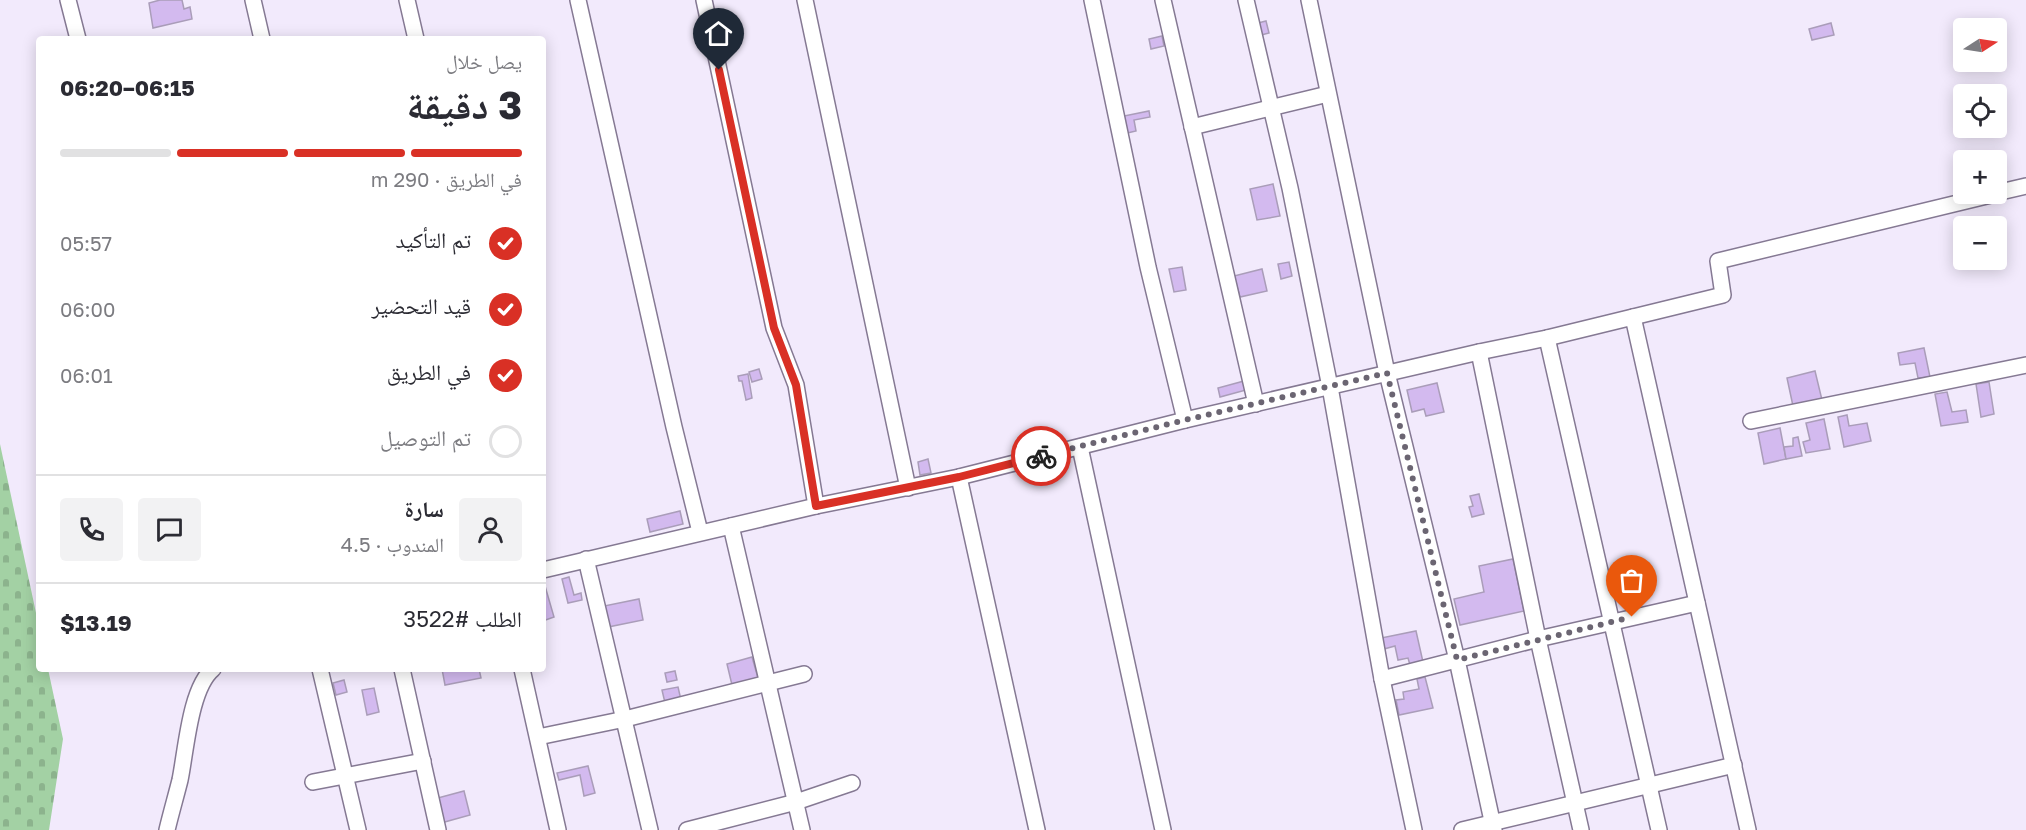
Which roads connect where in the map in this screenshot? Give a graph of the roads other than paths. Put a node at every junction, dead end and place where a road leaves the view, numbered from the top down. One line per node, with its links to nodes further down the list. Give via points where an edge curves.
1 (68, 0): 11 (street)
2 (253, 0): 12 (street)
3 (407, 0): 13 (street)
4 (578, 0): 34 (street)
5 (704, 0): 32 (street, via 774,328 796,385)
6 (805, 0): 31 (street)
7 (1092, 0): 27 (street)
8 (1163, 0): 16 (street)
9 (1246, 0): 15 (street)
10 (1309, 0): 14 (street)
11 (77, 36)
12 (261, 36)
13 (415, 36)
14 (1328, 94): 15 (street); 24 (street)
15 (1270, 107): 16 (street); 25 (street)
16 (1192, 127): 26 (street)
17 (2026, 186): 18 (street)
18 (2007, 190)
19 (1953, 204): 20 (street, via 1718,261 1723,295)
20 (1633, 316): 21 (street); 37 (street)
21 (1548, 338): 22 (street); 38 (street)
22 (1479, 352): 24 (street); 39 (street)
23 (2026, 365): 28 (street)
24 (1387, 373): 25 (street); 40 (street)
25 (1330, 387): 26 (street); 46 (street)
26 (1256, 404): 27 (street)
27 (1185, 420): 29 (street)
28 (1750, 421)
29 (1080, 447): 30 (street); 67 (street)
30 (959, 477): 31 (street); 66 (street)
31 (908, 488): 32 (street)
32 (816, 506): 33 (street)
33 (730, 526): 34 (street); 47 (street)
34 (700, 532): 35 (street)
35 (586, 560): 36 (street); 48 (street)
36 (546, 569)
37 (1697, 603): 38 (street); 51 (street)
38 (1611, 622): 39 (street); 55 (street)
39 (1538, 639): 40 (street); 57 (street)
40 (1457, 660): 46 (street); 58 (street)
41 (209, 672): 59 (street, via 204,676 189,726)
42 (321, 672): 52 (street)
43 (403, 672): 50 (street)
44 (523, 672): 49 (street)
45 (804, 674): 47 (street)
46 (1382, 679): 68 (street)
47 (768, 683): 48 (street); 56 (street)
48 (625, 719): 49 (street); 63 (street)
49 (538, 737): 62 (street)
50 (423, 760): 52 (street); 61 (street)
51 (1734, 765): 55 (street); 72 (street)
52 (345, 775): 53 (street); 60 (street)
53 (313, 782)
54 (852, 783): 56 (street)
55 (1649, 785): 57 (street); 71 (street)
56 (796, 802): 64 (street); 65 (street)
57 (1575, 803): 58 (street); 70 (street)
58 (1493, 826): 69 (street)
59 (167, 830)
60 (358, 830)
61 (438, 830)
62 (558, 830)
63 (650, 830)
64 (687, 830)
65 (802, 830)
66 (1037, 830)
67 (1163, 830)
68 (1414, 830)
69 (1462, 830)
70 (1581, 830)
71 (1659, 830)
72 (1748, 830)

